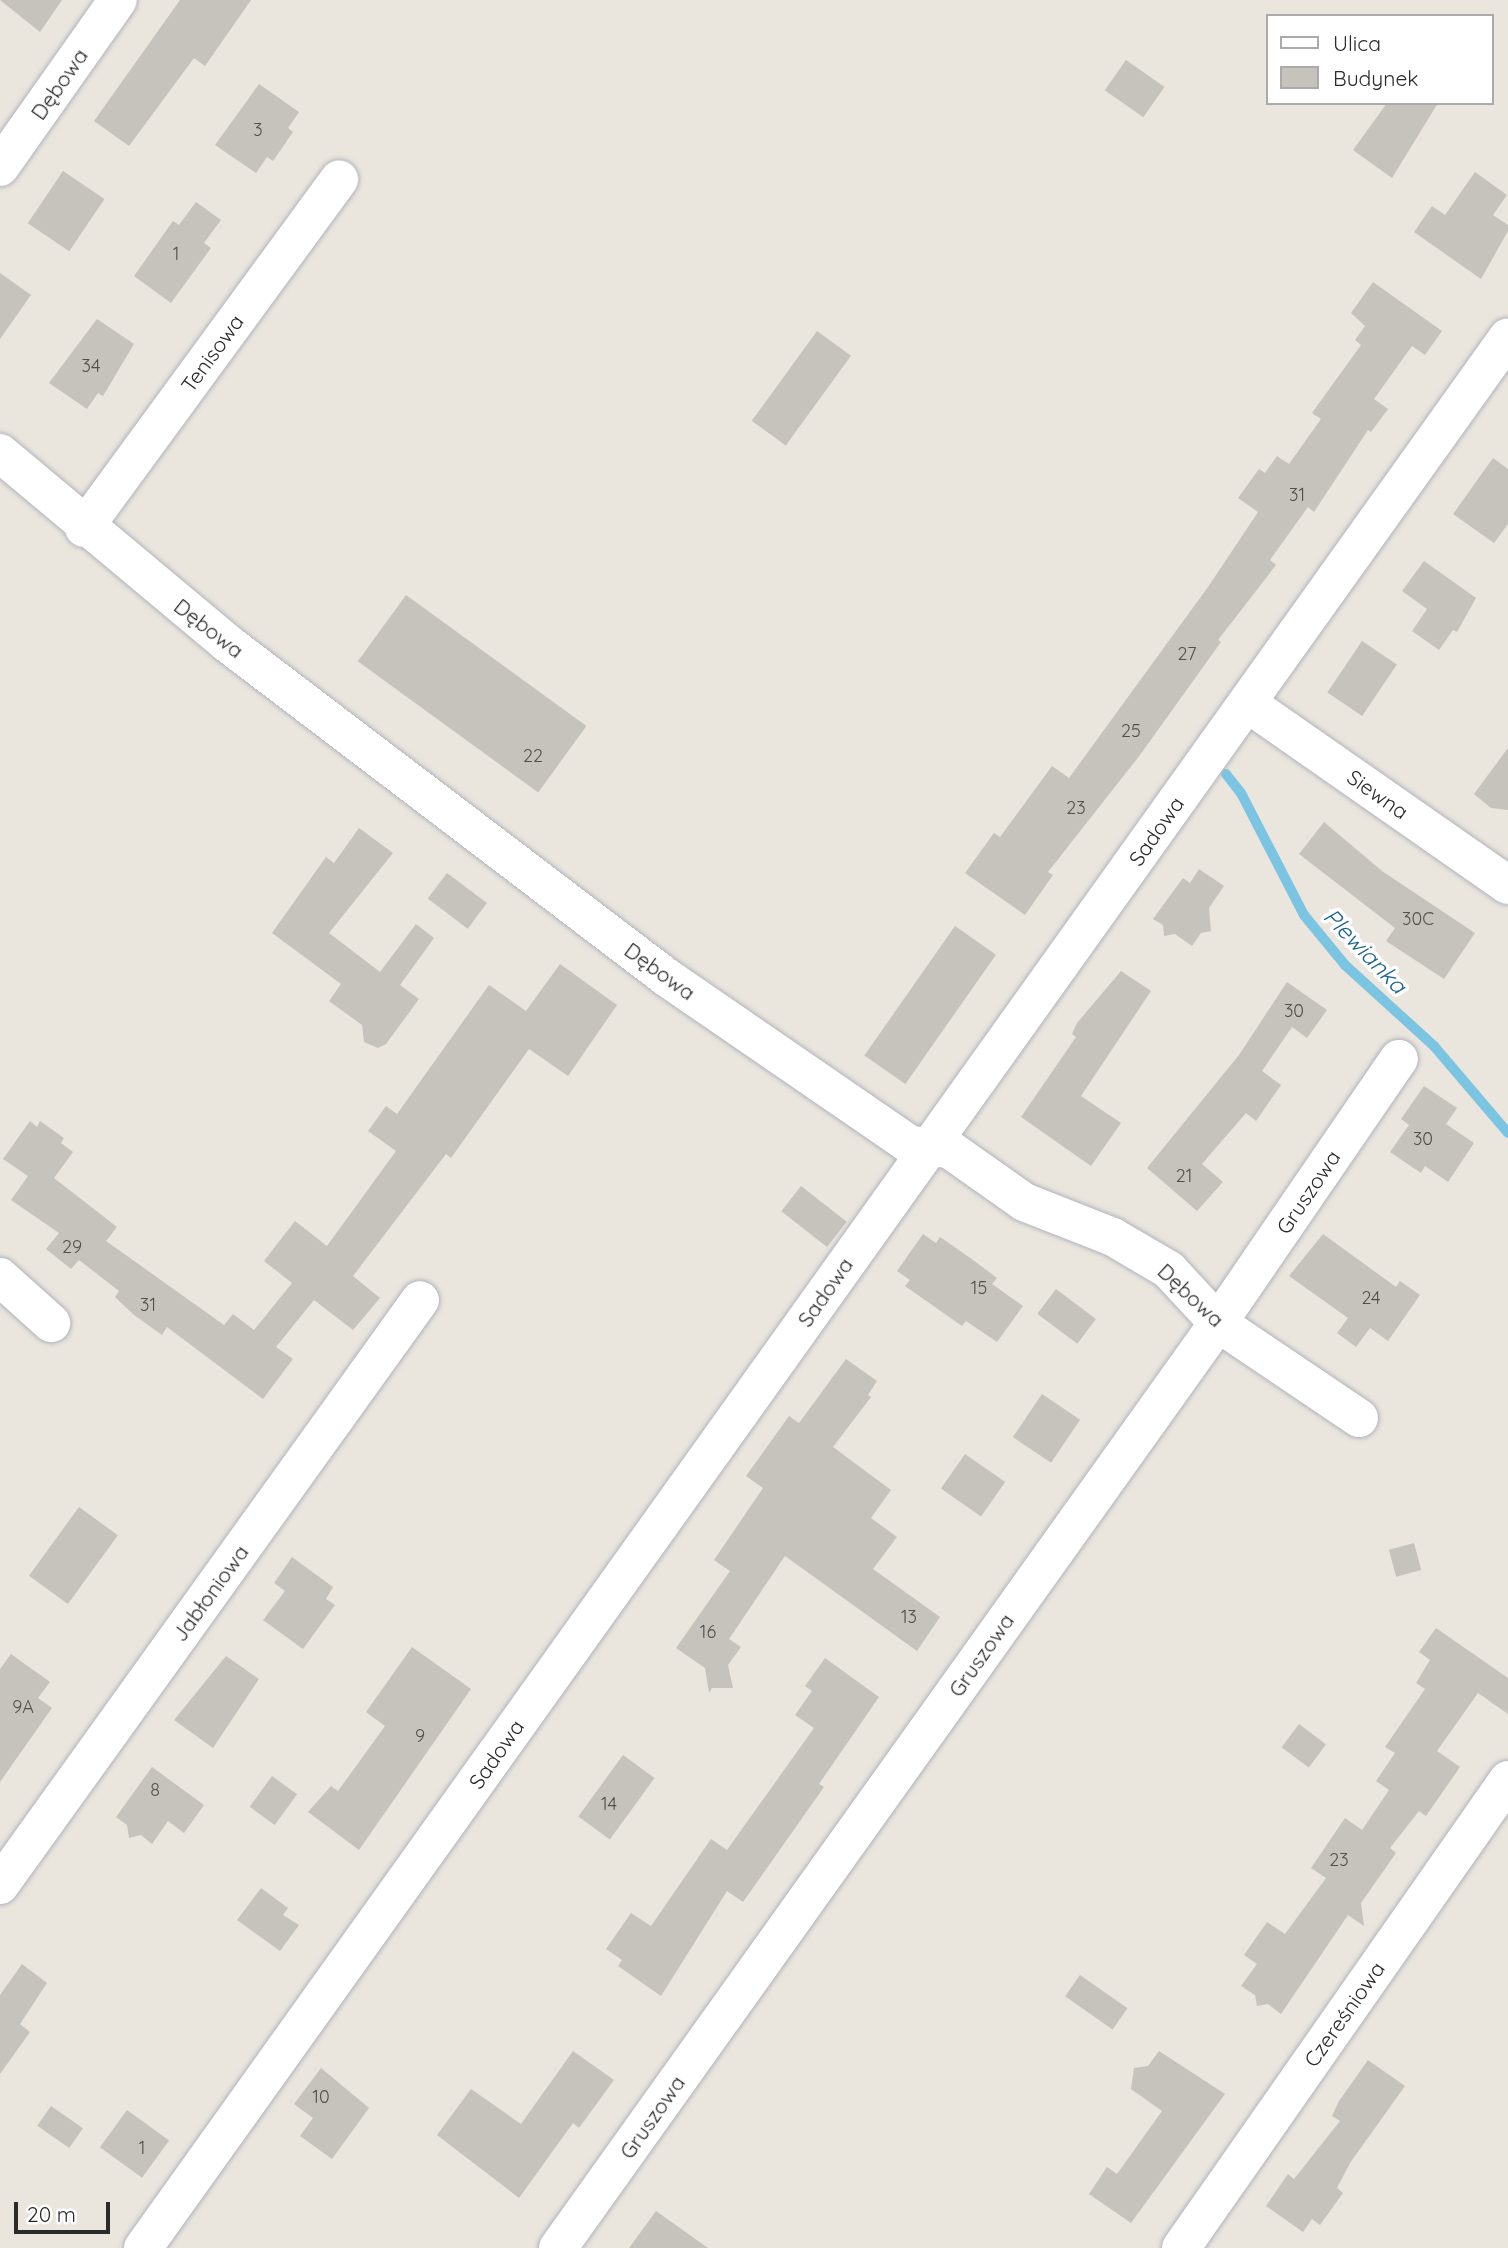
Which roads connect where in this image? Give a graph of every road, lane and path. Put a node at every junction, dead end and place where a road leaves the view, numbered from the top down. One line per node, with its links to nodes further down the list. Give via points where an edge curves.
1 (118, 0): 2 (street, Dębowa)
2 (0, 167)
3 (339, 179): 6 (street, Tenisowa)
4 (1508, 337): 7 (street, Sadowa)
5 (0, 453): 6 (street, Dębowa)
6 (84, 528): 10 (street, Dębowa, via 666,977 910,1145)
7 (1247, 703): 8 (street, Siewna); 10 (street, Sadowa)
8 (1508, 885)
9 (1399, 1059): 14 (street, Gruszowa)
10 (928, 1148): 14 (street, Dębowa, via 949,1149 1024,1202 1113,1237 1169,1270); 18 (street, Sadowa)
11 (0, 1277): 13 (street)
12 (420, 1300): 17 (street, Jabłoniowa)
13 (51, 1323)
14 (1218, 1323): 15 (street, Dębowa); 19 (street, Gruszowa)
15 (1359, 1418)
16 (1508, 1780): 20 (street, Czereśniowa)
17 (0, 1885)
18 (144, 2248)
19 (558, 2248)
20 (1181, 2248)

